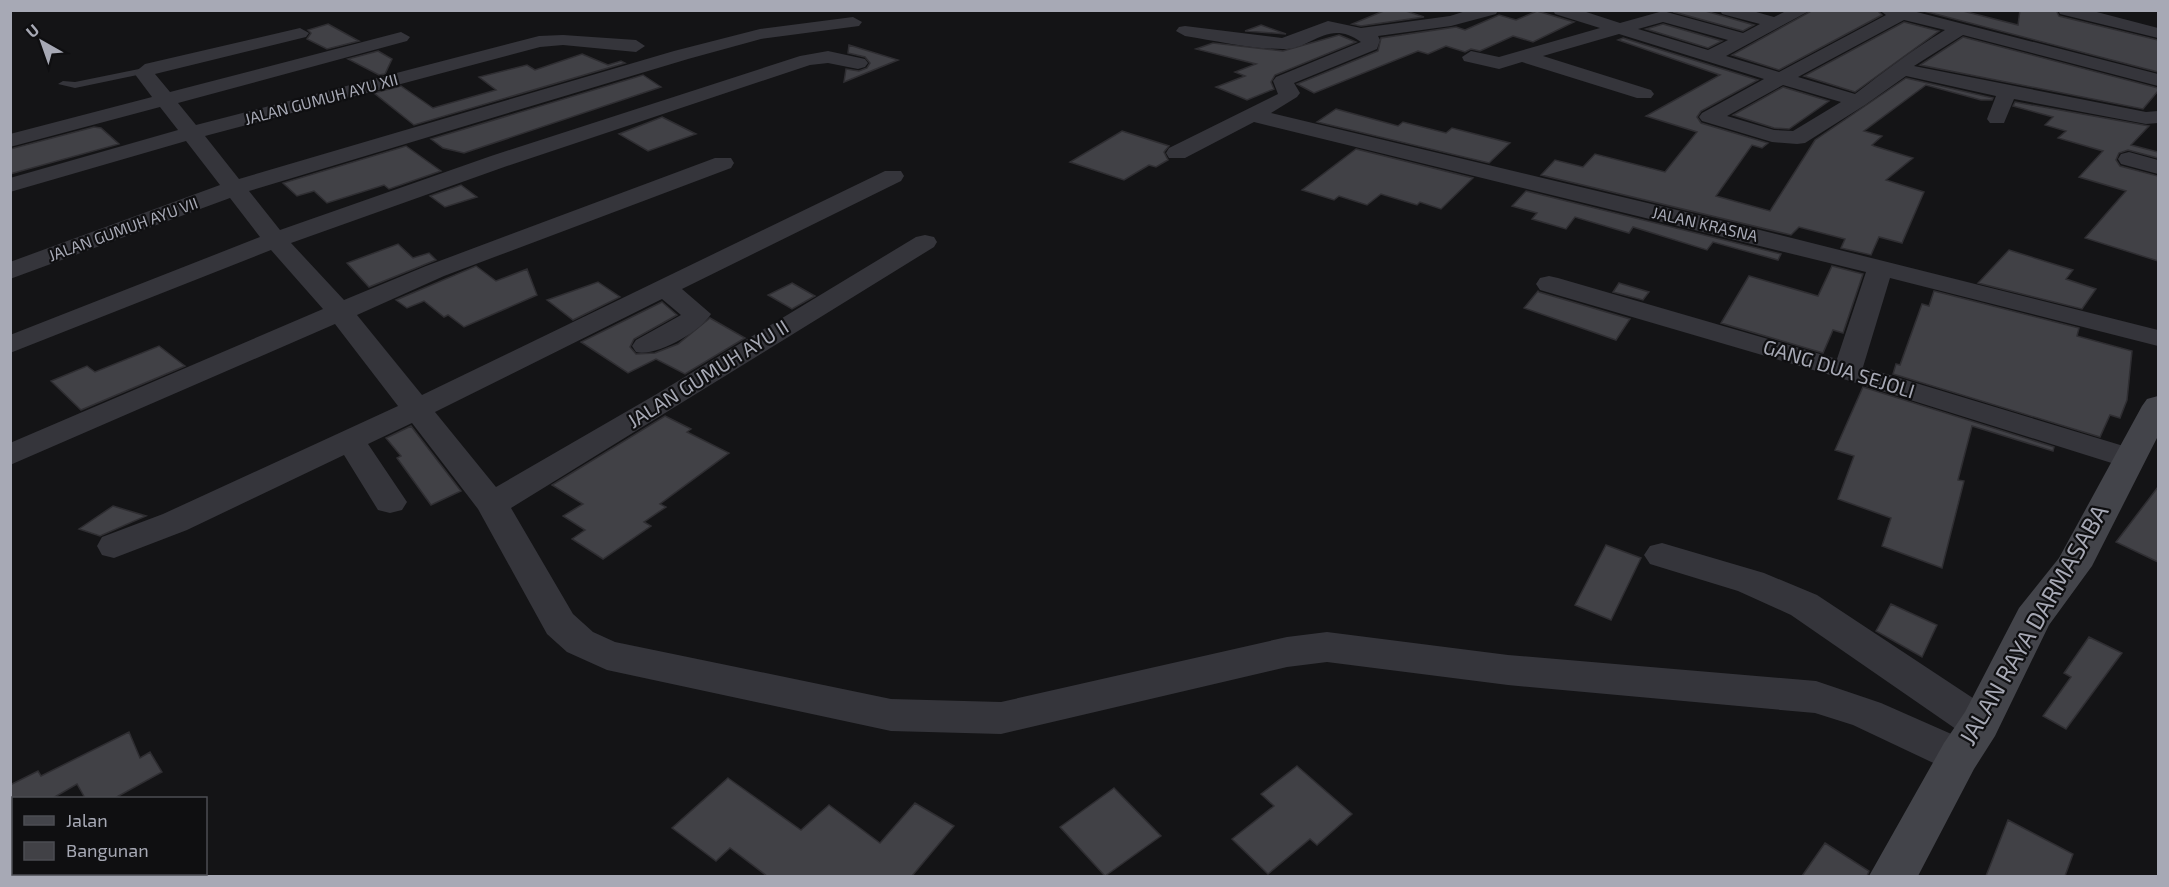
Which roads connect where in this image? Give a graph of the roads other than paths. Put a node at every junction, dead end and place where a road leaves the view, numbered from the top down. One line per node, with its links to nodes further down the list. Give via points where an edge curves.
1 (1491, 10): 13 (street, via 1451,21)
2 (1561, 10): 9 (street)
3 (1728, 10): 8 (street)
4 (1803, 10): 8 (street)
5 (2066, 10): 14 (street)
6 (1894, 12): 10 (street); 28 (street)
7 (853, 22): 48 (street, JALAN GUMUH AYU VII, via 738,39)
8 (1775, 23): 16 (street)
9 (1622, 29): 16 (street, via 1664,16); 20 (street); 21 (street)
10 (1960, 29): 18 (street); 25 (street, via 1910,59 1904,65)
11 (1185, 31): 13 (street, via 1281,44 1328,26)
12 (300, 33): 27 (street)
13 (1361, 33): 37 (street, via 1371,40 1370,45 1283,81 1288,95)
14 (2158, 33)
15 (400, 37): 34 (street)
16 (1744, 39): 21 (street)
17 (636, 46): 40 (street, JALAN GUMUH AYU XII, via 539,42)
18 (2027, 46): 22 (street); 24 (street)
19 (1471, 57): 20 (street, via 1499,63)
20 (1525, 57): 33 (street)
21 (1709, 57): 28 (street)
22 (2007, 58)
23 (858, 63): 49 (street, via 828,57 807,60 499,161)
24 (2108, 67): 29 (street); 36 (street)
25 (1906, 70): 30 (street); 35 (street, via 1897,71)
26 (1987, 70): 30 (street)
27 (144, 71): 31 (lane); 34 (street)
28 (1781, 78): 35 (street); 35 (street, via 1709,117 1772,136 1797,138)
29 (2158, 80)
30 (1966, 82): 32 (street)
31 (63, 84)
32 (2007, 92): 36 (street); 39 (street)
33 (1644, 94)
34 (164, 98): 40 (street); 41 (street)
35 (1858, 101)
36 (2063, 102): 38 (street)
37 (1251, 115): 42 (street); 51 (street, JALAN KRASNA)
38 (2158, 117)
39 (1997, 119)
40 (192, 133): 47 (street, JALAN GUMUH AYU XII); 48 (street)
41 (10, 141)
42 (1177, 153)
43 (2129, 159): 45 (street)
44 (723, 163): 55 (street, via 435,271)
45 (2158, 167)
46 (894, 176): 54 (street)
47 (10, 186)
48 (235, 188): 49 (street); 52 (street, JALAN GUMUH AYU VII)
49 (275, 240): 55 (street); 57 (street)
50 (925, 243): 66 (street, JALAN GUMUH AYU II)
51 (1880, 267): 56 (street, JALAN KRASNA); 59 (street)
52 (10, 271)
53 (1549, 284): 59 (street, GANG DUA SEJOLI)
54 (665, 289): 58 (street, via 697,314); 61 (street)
55 (340, 312): 61 (street); 63 (street)
56 (2158, 338)
57 (10, 345)
58 (646, 346)
59 (1847, 371): 64 (street, GANG DUA SEJOLI)
60 (2158, 406): 64 (main road, JALAN RAYA DARMASABA)
61 (417, 409): 62 (street); 66 (street)
62 (350, 440): 65 (street); 67 (street, via 175,522)
63 (10, 455)
64 (2129, 458): 69 (main road, JALAN RAYA DARMASABA, via 2073,566 2033,618)
65 (390, 502)
66 (492, 504): 70 (street, via 560,624 580,642 607,655 891,716 1001,718 1287,652 1327,647 1508,670 1816,697 1867,714)
67 (114, 546)
68 (1662, 555): 69 (street, via 1751,582 1804,605)
69 (1980, 724): 70 (main road, JALAN RAYA DARMASABA)
70 (1959, 756): 71 (main road, JALAN RAYA DARMASABA)
71 (1893, 876)

